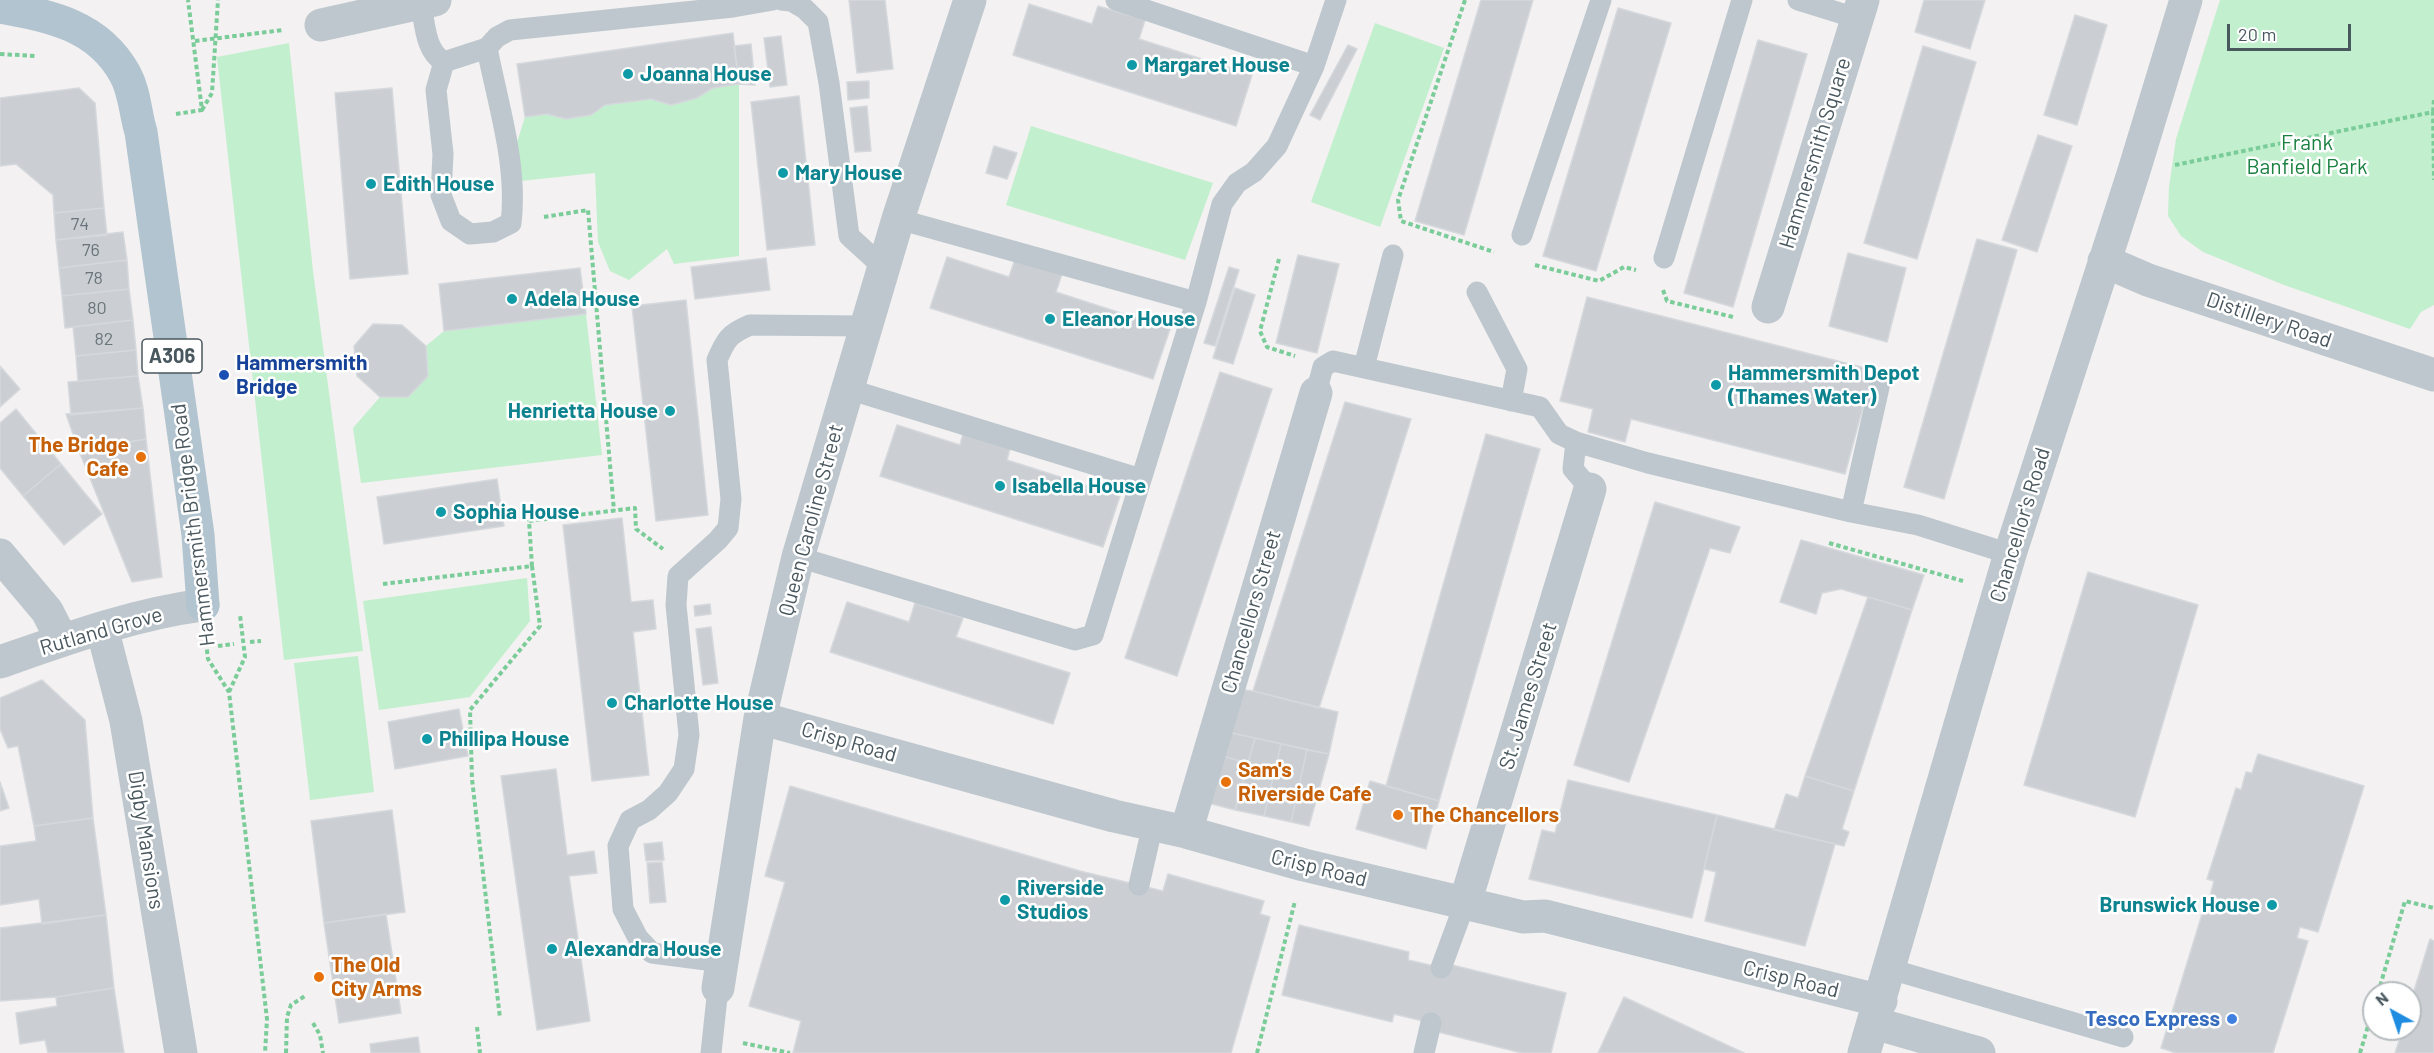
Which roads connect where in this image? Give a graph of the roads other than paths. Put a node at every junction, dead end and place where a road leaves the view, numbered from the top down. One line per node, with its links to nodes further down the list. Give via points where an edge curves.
1 (772, 0): 15 (lane, via 510,30)
2 (781, 0): 23 (lane, via 805,9 818,22 849,236)
3 (969, 0): 18 (street, Queen Caroline Street)
4 (1116, 0): 17 (lane)
5 (1336, 0): 17 (lane)
6 (1600, 0): 19 (lane)
7 (1742, 0): 21 (lane)
8 (1798, 0): 13 (lane)
9 (2186, 0): 22 (street, Chancellor's Road)
10 (428, 2): 14 (street); 16 (lane, via 430,47)
11 (0, 7): 12 (main road, Hammersmith Bridge Road / A306)
12 (50, 7): 41 (main road, Hammersmith Bridge Road / A306, via 99,41 120,66 133,93 198,535)
13 (1860, 9): 26 (street, Hammersmith Square)
14 (321, 25)
15 (487, 48): 16 (lane); 16 (lane, via 510,166 513,202 511,223 493,232 470,234 451,221 441,195 443,154 436,90)
16 (444, 62)
17 (1314, 66): 25 (lane, via 1277,146 1254,172 1237,183 1222,204)
18 (898, 219): 23 (street, Queen Caroline Street); 25 (lane)
19 (1522, 236)
20 (1393, 255): 28 (lane)
21 (1664, 258)
22 (2104, 261): 29 (street, Distillery Road); 38 (street, Chancellor's Road)
23 (884, 268): 27 (street, Queen Caroline Street)
24 (1477, 292): 33 (lane, via 1517,369)
25 (1196, 302): 35 (lane)
26 (1768, 307)
27 (865, 326): 32 (street, Queen Caroline Street); 52 (lane, via 750,325 725,340 717,360 731,499 728,528 678,576 676,605 689,735 684,769 668,793 630,820 618,846 623,909 638,938 652,953)
28 (1364, 367): 30 (lane, via 1333,361); 33 (lane)
29 (2434, 375)
30 (1319, 380): 47 (street, Chancellors Street)
31 (1880, 383): 37 (lane)
32 (848, 389): 35 (lane); 40 (street, Queen Caroline Street)
33 (1511, 401): 34 (lane, via 1540,407 1559,434)
34 (1576, 442): 36 (lane, via 1573,470); 37 (lane)
35 (1141, 479): 40 (lane, via 1093,635 1075,640)
36 (1590, 489): 49 (street, St. James Street)
37 (1851, 512): 38 (lane, via 1918,525)
38 (2010, 554): 51 (street, Chancellor's Road)
39 (0, 555): 43 (street, via 47,611)
40 (798, 557): 45 (street, Queen Caroline Street)
41 (203, 605): 42 (street, Rutland Grove)
42 (102, 628): 43 (street, Rutland Grove); 57 (street, Digby Mansions, via 126,721)
43 (62, 640): 44 (street, Rutland Grove)
44 (0, 662)
45 (760, 717): 46 (street, Crisp Road); 52 (street, Queen Caroline Street)
46 (1153, 824): 47 (street, Crisp Road); 48 (lane)
47 (1186, 832): 49 (street, Crisp Road)
48 (1139, 885)
49 (1465, 903): 50 (lane); 54 (street, Crisp Road, via 1523,917 1545,916)
50 (1441, 968)
51 (1890, 969): 54 (street, Chancellor's Road); 55 (lane)
52 (720, 975): 56 (lane, Queen Caroline Street)
53 (1431, 1023): 58 (lane)
54 (1873, 1026): 59 (street, Crisp Road)
55 (2123, 1037)
56 (712, 1045)
57 (182, 1053)
58 (1424, 1053)
59 (1979, 1053)

